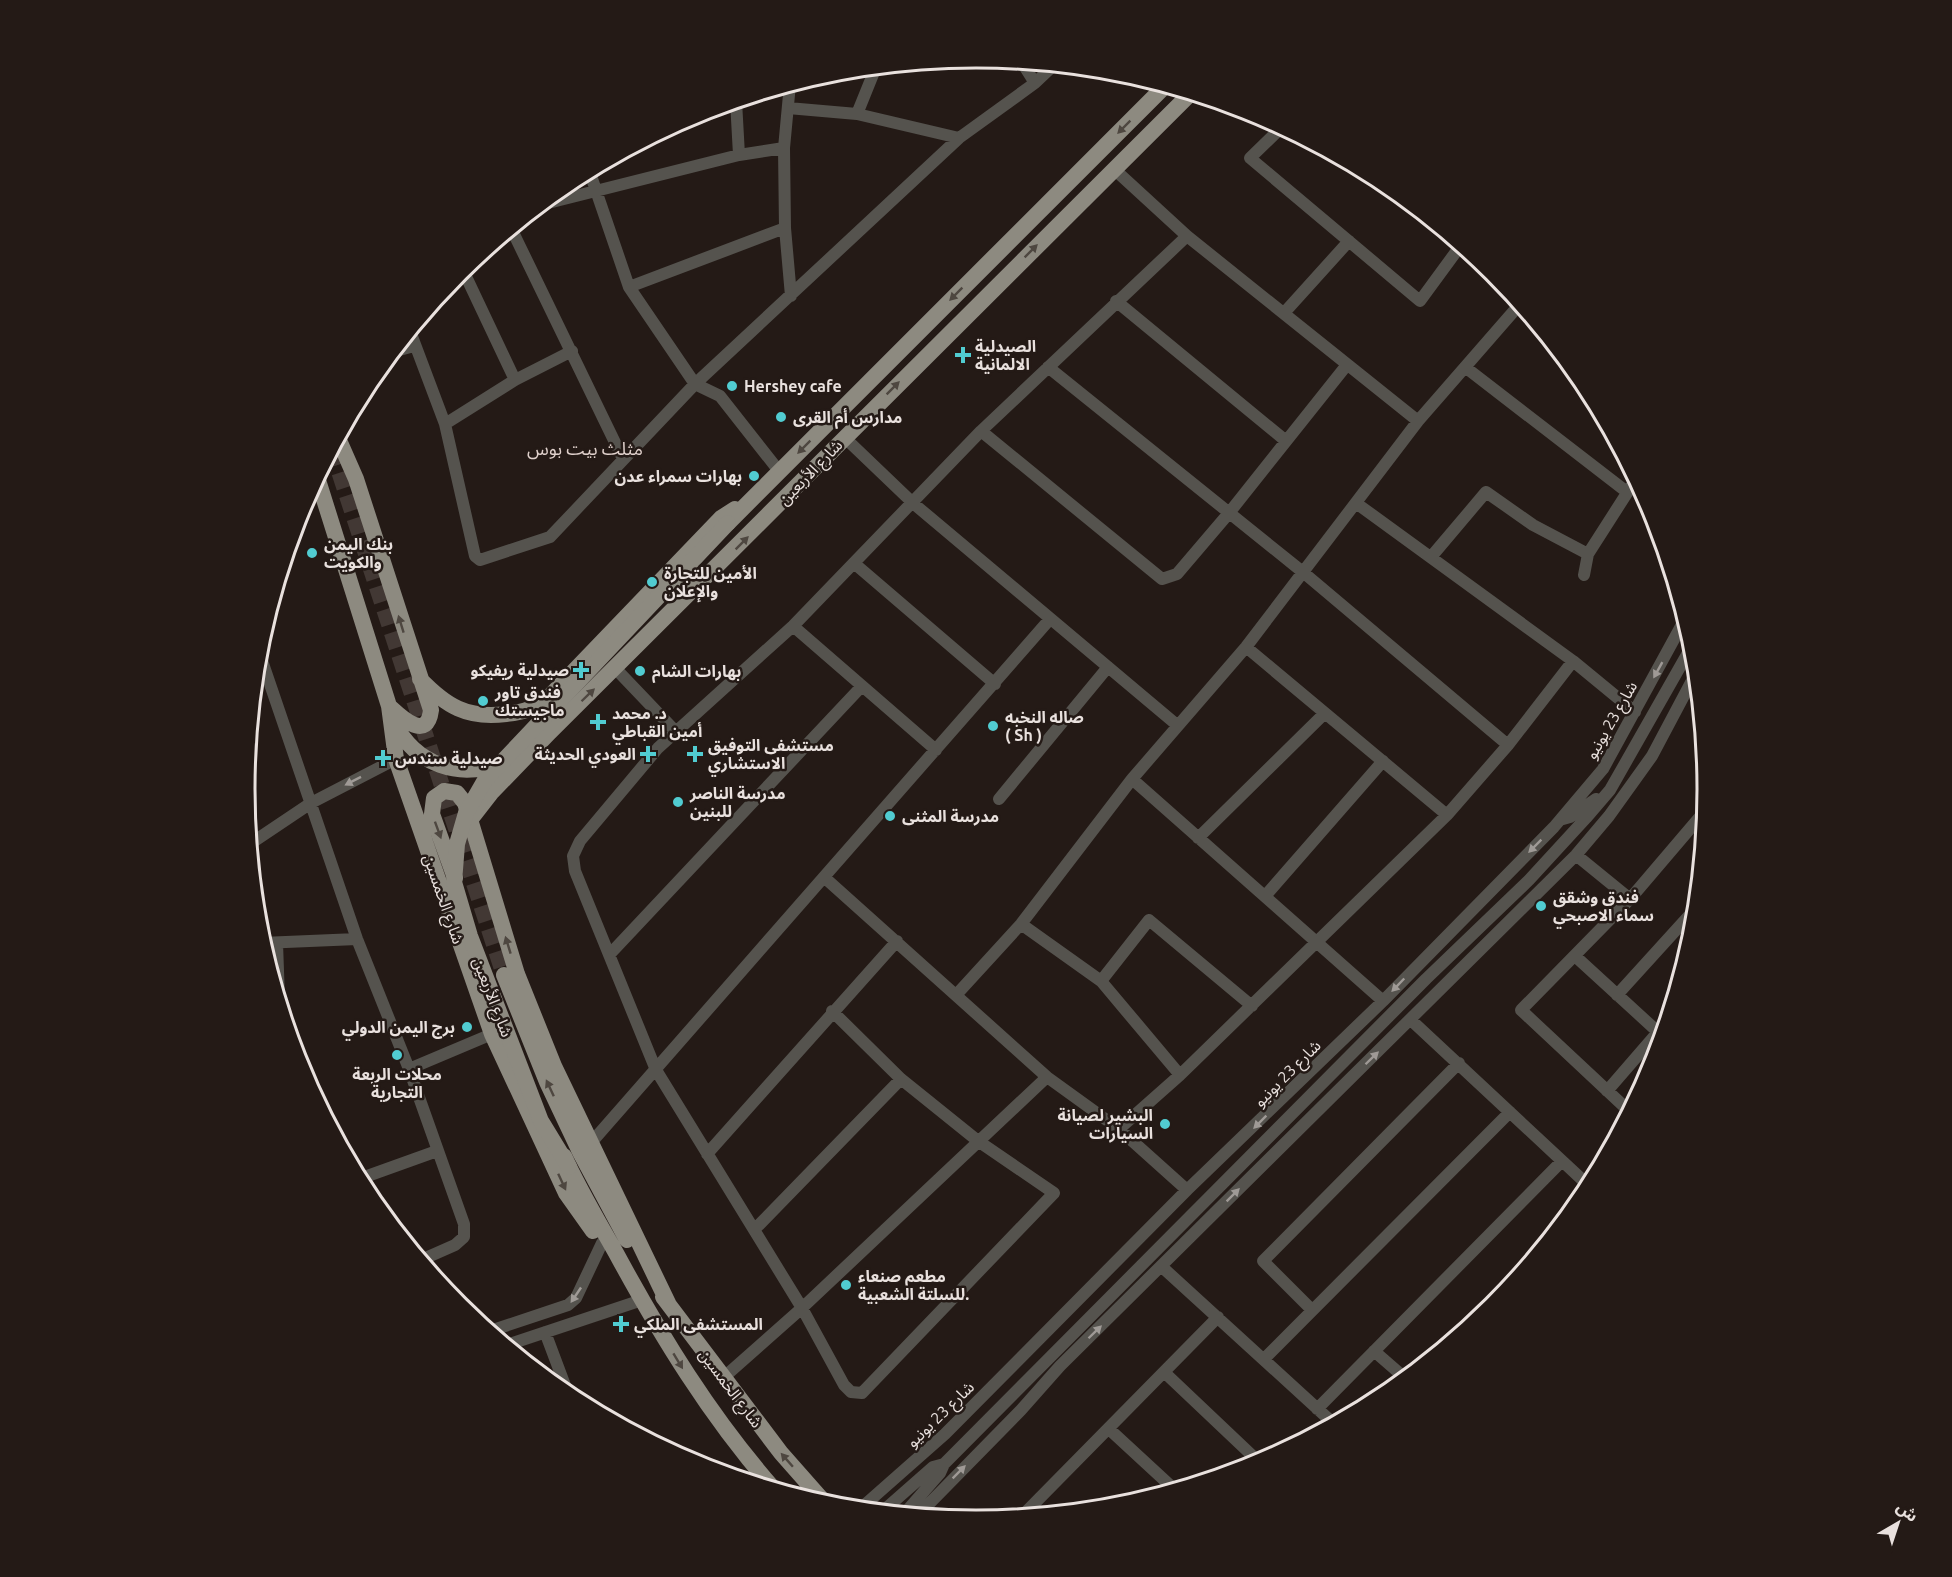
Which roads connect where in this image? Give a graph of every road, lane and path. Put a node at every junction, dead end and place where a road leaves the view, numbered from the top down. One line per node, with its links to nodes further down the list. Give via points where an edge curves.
1 (1026, 69): 4 (street)
2 (1047, 72): 4 (street)
3 (873, 75): 10 (street)
4 (1035, 82): 12 (street)
5 (1160, 91): 46 (main road, شارع الأربعين, one-way to 46)
6 (789, 92): 8 (street)
7 (1185, 99): 15 (main road, شارع الأربعين)
8 (788, 108): 10 (street); 13 (street)
9 (736, 109): 14 (street)
10 (857, 114): 12 (street)
11 (1276, 133): 22 (street, via 1250,158)
12 (959, 138): 26 (street)
13 (784, 148): 14 (street); 19 (street)
14 (739, 155): 17 (street)
15 (1114, 169): 21 (street); 42 (main road, شارع الأربعين, one-way to 15)
16 (592, 179): 17 (street)
17 (595, 190): 18 (street); 25 (street)
18 (560, 199)
19 (785, 228): 25 (street); 26 (street)
20 (514, 235): 33 (street)
21 (1187, 236): 27 (street); 29 (street)
22 (1349, 241): 23 (street, via 1420,301); 29 (street)
23 (1456, 251)
24 (467, 278): 37 (street)
25 (630, 286): 38 (street)
26 (791, 296): 38 (street)
27 (1116, 301): 36 (street); 43 (street)
28 (1515, 310): 35 (street)
29 (1284, 313): 34 (street)
30 (412, 340): 31 (street)
31 (414, 346): 32 (street); 40 (street)
32 (405, 349)
33 (572, 351): 37 (street); 45 (street)
34 (1346, 366): 39 (street); 43 (street)
35 (1465, 367): 39 (street); 49 (street)
36 (1048, 368): 41 (street); 53 (street)
37 (515, 380): 40 (street)
38 (695, 384): 45 (street); 46 (street, via 720,396)
39 (1418, 421): 51 (street)
40 (445, 424): 45 (street, via 475,556 480,560 550,537)
41 (981, 431): 52 (street); 53 (street, via 1162,579 1176,574)
42 (844, 437): 52 (street); 66 (main road, شارع الأربعين, one-way to 42)
43 (1286, 441): 53 (street)
44 (342, 447): 68 (main road, one-way to 44, via 356,479)
45 (623, 459)
46 (779, 471): 50 (main road, شارع الأربعين)
47 (1630, 487): 49 (street)
48 (321, 489): 75 (main road, شارع الخمسين)
49 (1627, 492): 54 (street)
50 (751, 499): 73 (main road, via 720,518 548,698); 139 (main road, شارع الأربعين, bridge, via 485,780 466,813 457,844 454,882 470,936 541,1121)
51 (1356, 503): 55 (street); 57 (street)
52 (914, 504): 56 (street); 59 (street)
53 (1229, 513): 57 (street)
54 (1588, 554): 55 (street, via 1533,525 1486,492); 58 (street)
55 (1431, 557): 64 (street)
56 (855, 564): 60 (street); 70 (street)
57 (1304, 573): 62 (street); 82 (street)
58 (1584, 575)
59 (1050, 619): 65 (street); 70 (street)
60 (793, 626): 72 (street); 80 (street)
61 (1679, 631): 74 (street, شارع 23 يونيو, one-way to 74)
62 (1246, 647): 76 (street); 78 (street)
63 (1685, 659): 81 (street)
64 (1573, 661): 74 (street); 82 (street)
65 (1108, 667): 78 (street); 89 (street)
66 (615, 669): 79 (main road, شارع الأربعين, one-way to 66); 80 (street)
67 (264, 678): 90 (street)
68 (420, 679): 75 (main road, via 430,710 425,723 410,725); 77 (main road, via 435,695 470,714)
69 (1688, 679): 81 (street, via 1660,724)
70 (995, 684): 83 (street)
71 (1689, 685): 97 (street, via 1652,756)
72 (862, 686): 83 (street); 108 (street)
73 (531, 710): 77 (main road); 79 (main road, via 531,728 539,734)
74 (1635, 712): 92 (street, شارع 23 يونيو, via 1603,769)
75 (390, 713): 84 (main road, via 401,737 433,764 457,770 488,768); 85 (main road, شارع الخمسين)
76 (1325, 713): 86 (street); 95 (street)
77 (508, 714): 84 (main road, via 524,732)
78 (1177, 725): 87 (street)
79 (549, 733): 84 (main road, شارع الأربعين)
80 (677, 733): 108 (street, via 658,748 580,841 573,856 575,871)
81 (1642, 735): 88 (street)
82 (1508, 745): 91 (street)
83 (936, 750): 98 (street)
84 (532, 751): 94 (main road, شارع الأربعين, via 470,820)
85 (396, 759): 90 (street, one-way to 90); 120 (main road, شارع الخمسين)
86 (1383, 761): 91 (street); 99 (street)
87 (1132, 779): 95 (street); 102 (street)
88 (1610, 790): 92 (street); 134 (street, via 1529,880)
89 (999, 799)
90 (310, 803): 96 (street); 103 (street)
91 (1447, 814): 105 (street)
92 (1559, 820): 115 (street, شارع 23 يونيو, one-way to 115)
93 (1696, 822): 100 (street)
94 (474, 837): 133 (main road, one-way to 94, via 517,974); 139 (main road, one-way to 139, via 465,803 457,793 444,791 434,798 432,814 496,990)
95 (1198, 838): 99 (street)
96 (257, 839)
97 (1576, 855): 100 (street); 118 (street)
98 (825, 878): 104 (street); 124 (street)
99 (1266, 895): 105 (street)
100 (1630, 899): 109 (street)
101 (1684, 921): 114 (street)
102 (1021, 924): 112 (street); 113 (street)
103 (357, 939): 107 (street); 123 (street)
104 (897, 941): 113 (street); 117 (street)
105 (1318, 941): 115 (street); 116 (street)
106 (272, 943): 107 (street)
107 (277, 943): 110 (street)
108 (610, 954): 124 (street)
109 (1575, 957): 114 (street); 128 (street, via 1521,1010)
110 (278, 966)
111 (504, 975): 148 (main road, شارع الخمسين, one-way to 111, via 631,1248 581,1154)
112 (1101, 981): 116 (street, via 1149,920); 125 (street)
113 (957, 994): 126 (street)
114 (1617, 995): 119 (street)
115 (1383, 1001): 138 (street, شارع 23 يونيو, one-way to 138)
116 (1252, 1006): 125 (street)
117 (832, 1011): 127 (street); 136 (street)
118 (1411, 1020): 122 (street); 146 (street, one-way to 118)
119 (1657, 1025)
120 (492, 1034): 123 (street); 144 (main road, شارع الخمسين, one-way to 144, via 566,1193)
121 (1651, 1041): 128 (street)
122 (1459, 1063): 130 (street); 150 (street, via 1263,1261)
123 (409, 1069): 135 (street)
124 (656, 1070): 133 (street); 136 (street)
125 (1180, 1075): 131 (street)
126 (1047, 1077): 131 (street); 132 (street)
127 (901, 1079): 132 (street); 143 (street)
128 (1607, 1091): 129 (street)
129 (1623, 1106)
130 (1510, 1112): 137 (street); 150 (street)
131 (1119, 1129): 142 (street)
132 (978, 1141): 149 (street); 149 (street, via 1054,1193 861,1393 844,1385)
133 (590, 1144): 148 (main road)
134 (1259, 1149): 138 (street, via 1246,1149); 165 (street)
135 (436, 1150): 140 (street); 145 (street, via 464,1224 464,1237)
136 (707, 1154): 143 (street)
137 (1562, 1161): 141 (street); 155 (street)
138 (1217, 1165): 142 (street, شارع 23 يونيو)
139 (568, 1167): 147 (main road, شارع الخمسين)
140 (369, 1175)
141 (1581, 1179)
142 (1187, 1191): 169 (street, شارع 23 يونيو, via 945,1434)
143 (754, 1230): 149 (street)
144 (602, 1243): 147 (main road, شارع الخمسين); 152 (street, one-way to 152, via 576,1298 568,1305)
145 (428, 1257)
146 (1161, 1266): 151 (street); 173 (street, one-way to 146)
147 (640, 1296): 153 (street); 166 (main road, شارع الخمسين, one-way to 166, via 699,1396)
148 (669, 1305): 159 (main road, شارع الخمسين)
149 (802, 1308): 159 (street)
150 (1312, 1310): 156 (street)
151 (1218, 1317): 156 (street); 157 (street)
152 (498, 1328)
153 (545, 1332): 154 (street); 160 (street)
154 (515, 1342)
155 (1374, 1351): 158 (street); 161 (street)
156 (1264, 1359): 161 (street)
157 (1164, 1372): 163 (street); 164 (street)
158 (1399, 1373)
159 (723, 1378): 168 (main road, شارع الخمسين, one-way to 159)
160 (563, 1379)
161 (1317, 1409): 162 (street)
162 (1327, 1418)
163 (1108, 1428): 167 (street); 172 (street)
164 (1252, 1455)
165 (944, 1464): 170 (street, via 933,1467); 171 (street)
166 (763, 1477)
167 (1168, 1483)
168 (815, 1491)
169 (870, 1501)
170 (891, 1504)
171 (911, 1506)
172 (1031, 1507)
173 (925, 1508)

